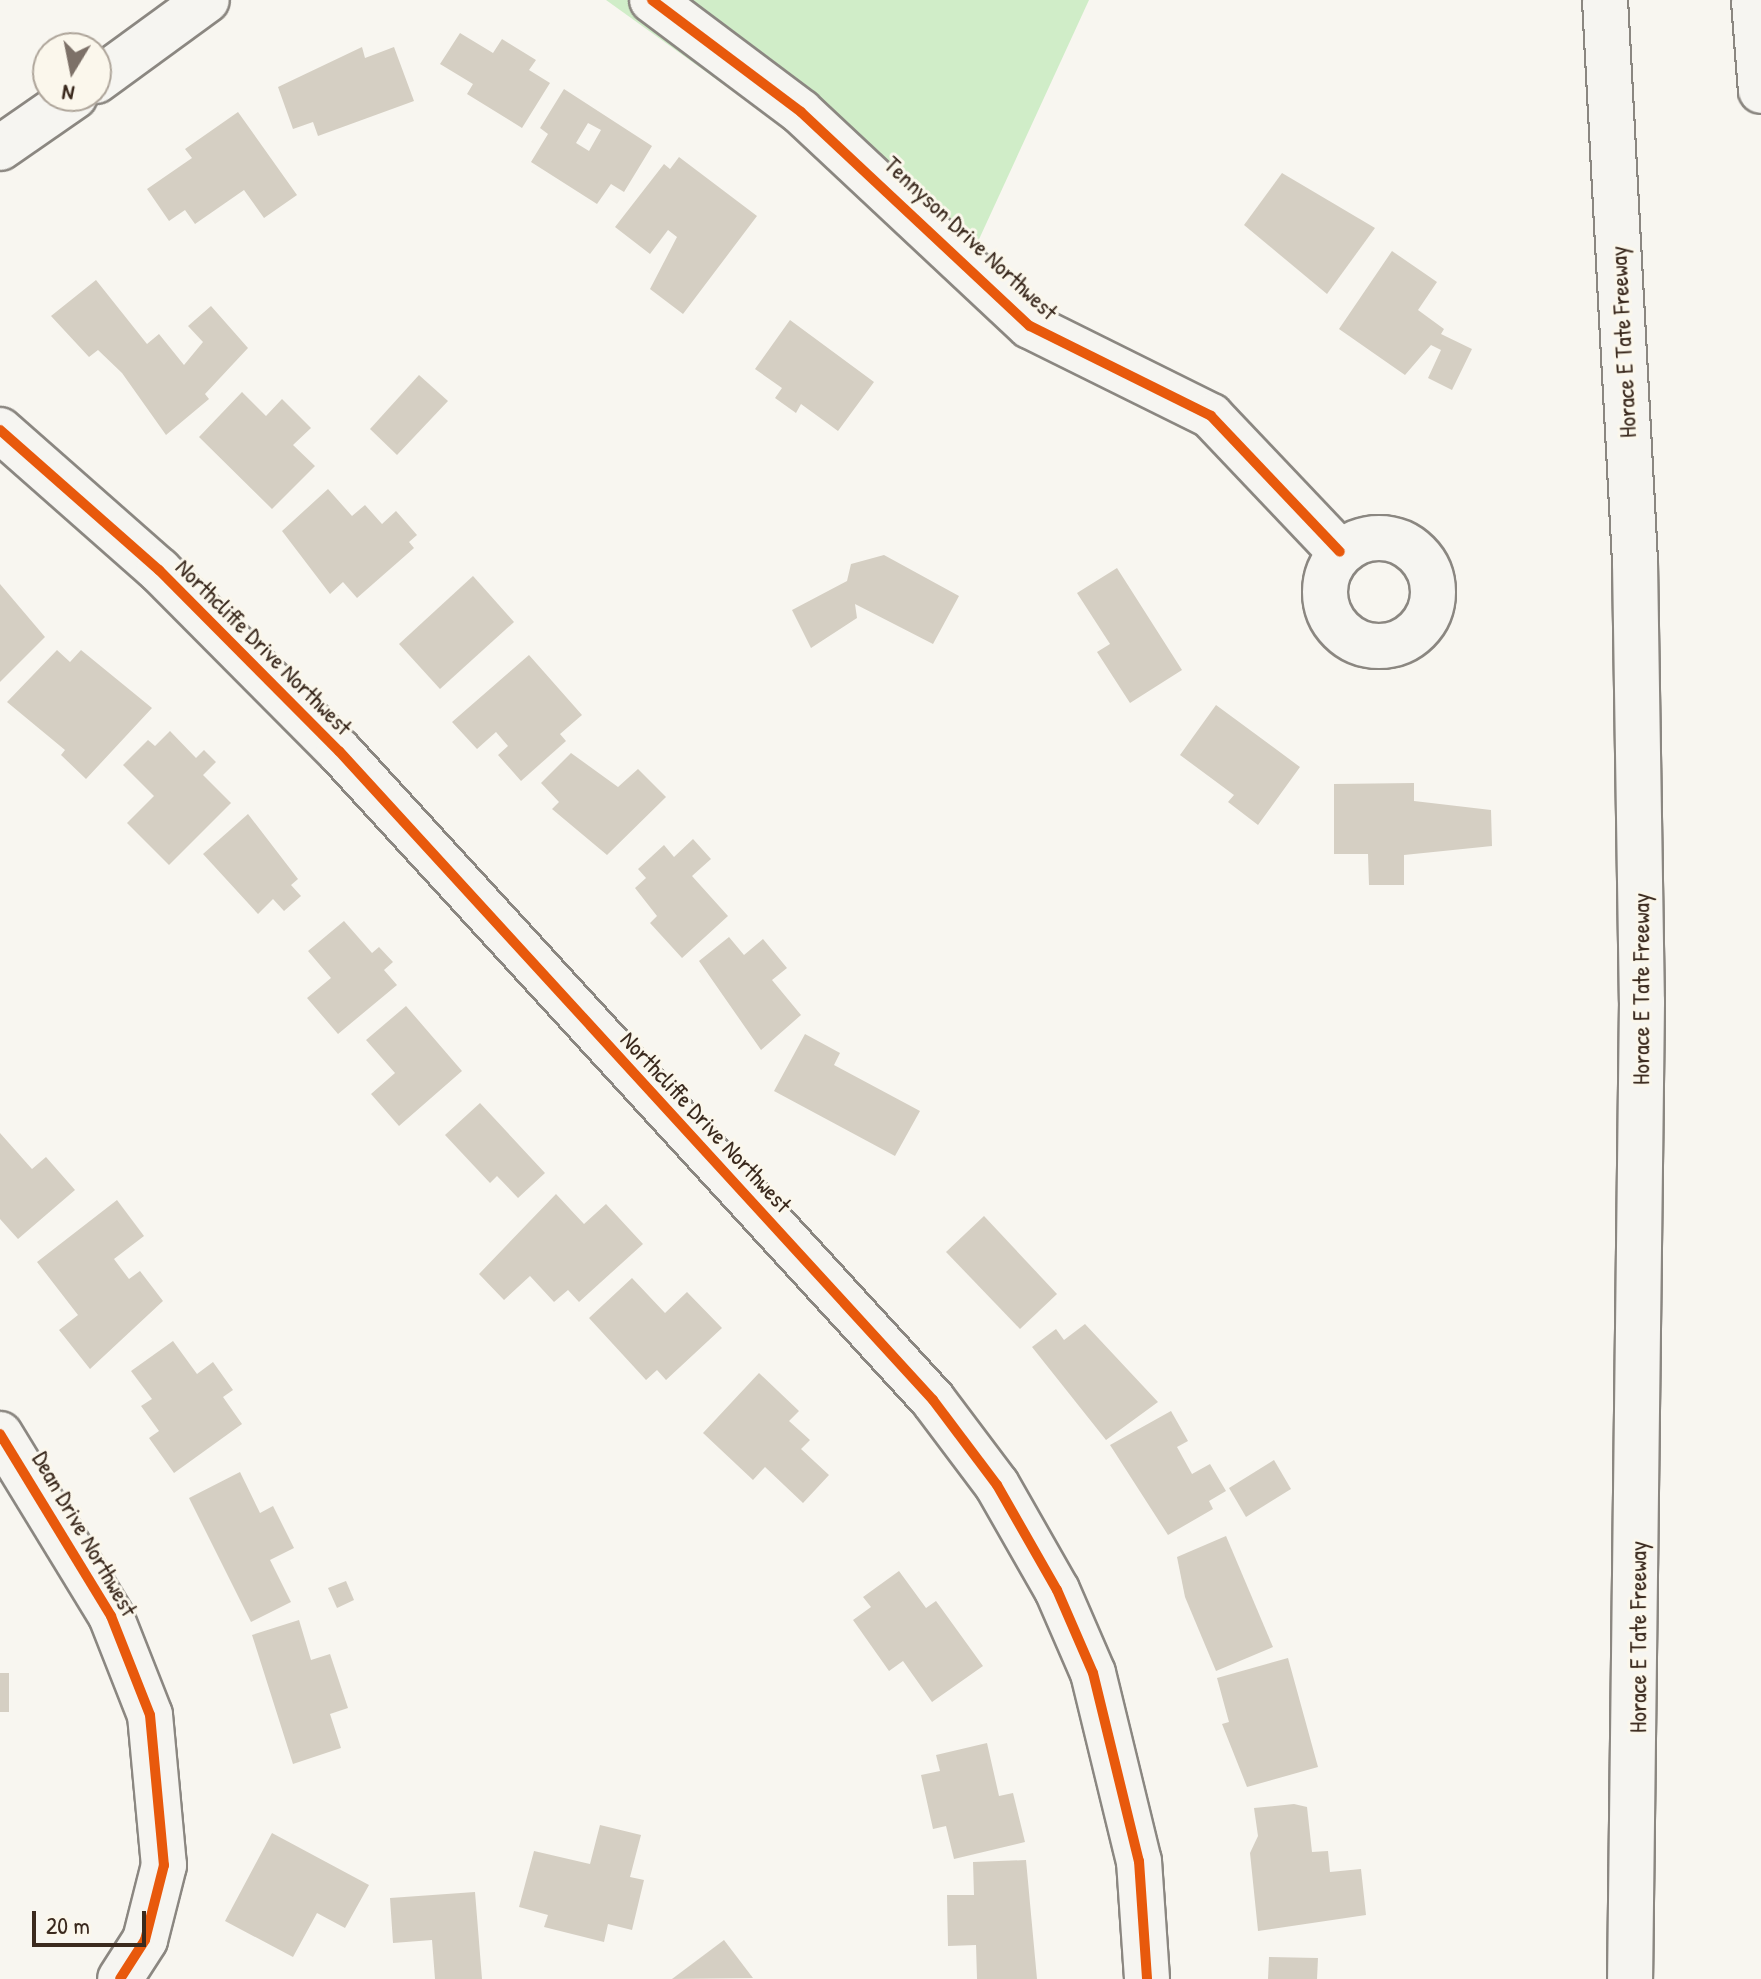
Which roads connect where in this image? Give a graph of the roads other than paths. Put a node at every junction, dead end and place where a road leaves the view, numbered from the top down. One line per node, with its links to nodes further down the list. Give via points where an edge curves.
1 (207, 0): 5 (main road)
2 (652, 0): 10 (main road, Tennyson Drive Northwest, via 801,112 1030,326 1211,416)
3 (1605, 0): 14 (main road, Horace E Tate Freeway, via 1635,562 1642,1002)
4 (1754, 0): 6 (main road)
5 (112, 69)
6 (1761, 91)
7 (52, 112): 8 (main road)
8 (0, 148)
9 (0, 430): 13 (main road, Northcliffe Drive Northwest, via 159,570 339,751 933,1400 988,1473 1057,1590 1093,1673 1139,1861)
10 (1340, 552)
11 (0, 1434): 12 (main road, Dean Drive Northwest, via 111,1616 150,1715 164,1865 158,1905)
12 (132, 1972)
13 (1147, 1979)
14 (1630, 1979)

